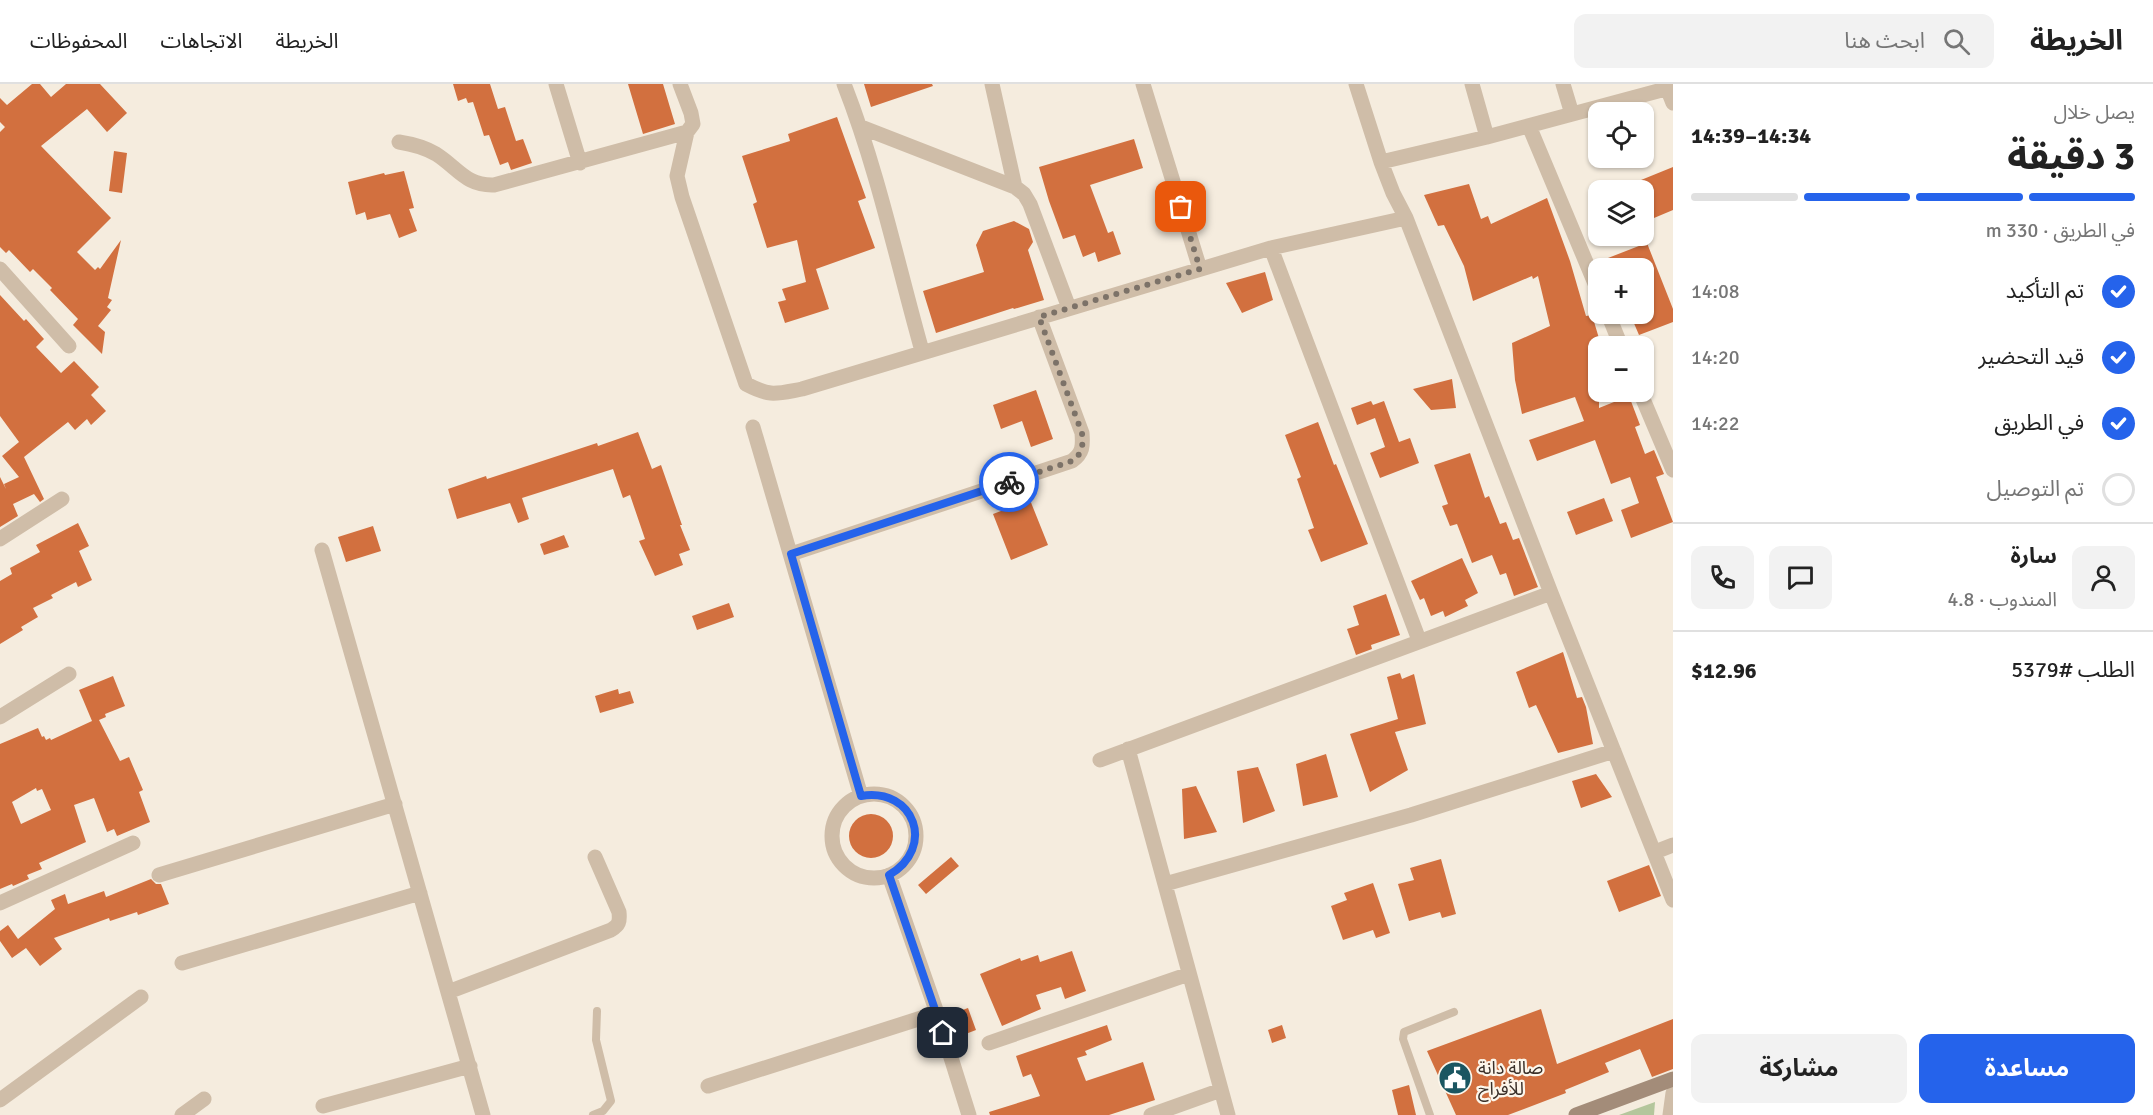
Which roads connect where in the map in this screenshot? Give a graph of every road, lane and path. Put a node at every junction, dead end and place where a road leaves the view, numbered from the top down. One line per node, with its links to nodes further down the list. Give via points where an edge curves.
1 (556, 84): 18 (street)
2 (680, 84): 14 (street, via 693,124)
3 (844, 84): 13 (street)
4 (992, 84): 19 (street)
5 (1143, 84): 24 (street)
6 (1356, 84): 17 (street)
7 (1472, 84): 15 (street)
8 (1563, 84): 11 (street)
9 (1670, 87): 10 (street); 11 (street)
10 (1673, 103)
11 (1572, 114): 12 (street)
12 (1529, 126): 15 (street); 22 (street)
13 (861, 127): 19 (street); 28 (street)
14 (687, 132): 18 (street); 28 (street, via 677,176 746,384 774,395)
15 (1487, 137): 17 (street)
16 (399, 142): 18 (street, via 436,154 482,186)
17 (1381, 162): 20 (street)
18 (580, 163)
19 (1015, 187): 25 (street, via 1030,204)
20 (1406, 218): 21 (street); 36 (street)
21 (1271, 248): 24 (street); 37 (street)
22 (1588, 267)
23 (0, 269): 27 (street)
24 (1200, 269): 25 (street)
25 (1069, 308): 26 (street)
26 (1039, 317): 28 (street); 35 (street, via 1082,433 1080,455 1072,461)
27 (69, 346)
28 (922, 351)
29 (1644, 402): 31 (street)
30 (753, 427): 35 (street)
31 (1673, 470)
32 (62, 499): 33 (street)
33 (0, 539)
34 (322, 550): 44 (street)
35 (791, 554): 43 (street)
36 (1551, 593): 37 (street); 41 (street)
37 (1419, 640): 40 (street)
38 (69, 674): 39 (street)
39 (0, 717)
40 (1128, 749): 42 (street); 51 (street)
41 (1614, 751): 47 (street); 51 (street, via 1411,815)
42 (1100, 760)
43 (861, 796): 50 (street, via 886,796 898,802 913,822 914,847 909,859); 50 (street, via 839,811 832,837 834,850 856,874 876,878)
44 (395, 804): 49 (street); 52 (street)
45 (133, 843): 54 (street)
46 (1673, 846): 47 (street)
47 (1655, 852): 53 (street)
48 (595, 857): 57 (street, via 619,912 618,926)
49 (159, 875)
50 (889, 875): 61 (street)
51 (1165, 884): 56 (street)
52 (420, 893): 55 (street); 57 (street)
53 (1673, 900)
54 (0, 903)
55 (182, 963)
56 (1189, 974): 62 (street); 66 (street)
57 (448, 992): 63 (street)
58 (141, 997): 69 (street)
59 (597, 1011): 73 (lane, via 596,1040 611,1101)
60 (1454, 1012): 77 (lane, via 1404,1032)
61 (937, 1013): 65 (street); 74 (street)
62 (990, 1043)
63 (470, 1066): 70 (street); 72 (street)
64 (1673, 1079): 78 (street)
65 (708, 1086)
66 (1221, 1090): 75 (street); 76 (street)
67 (1673, 1093): 79 (street)
68 (204, 1099): 71 (street)
69 (0, 1100)
70 (323, 1106)
71 (182, 1115)
72 (483, 1115)
73 (593, 1115)
74 (969, 1115)
75 (1150, 1115)
76 (1228, 1115)
77 (1430, 1115)
78 (1575, 1115)
79 (1670, 1115)

